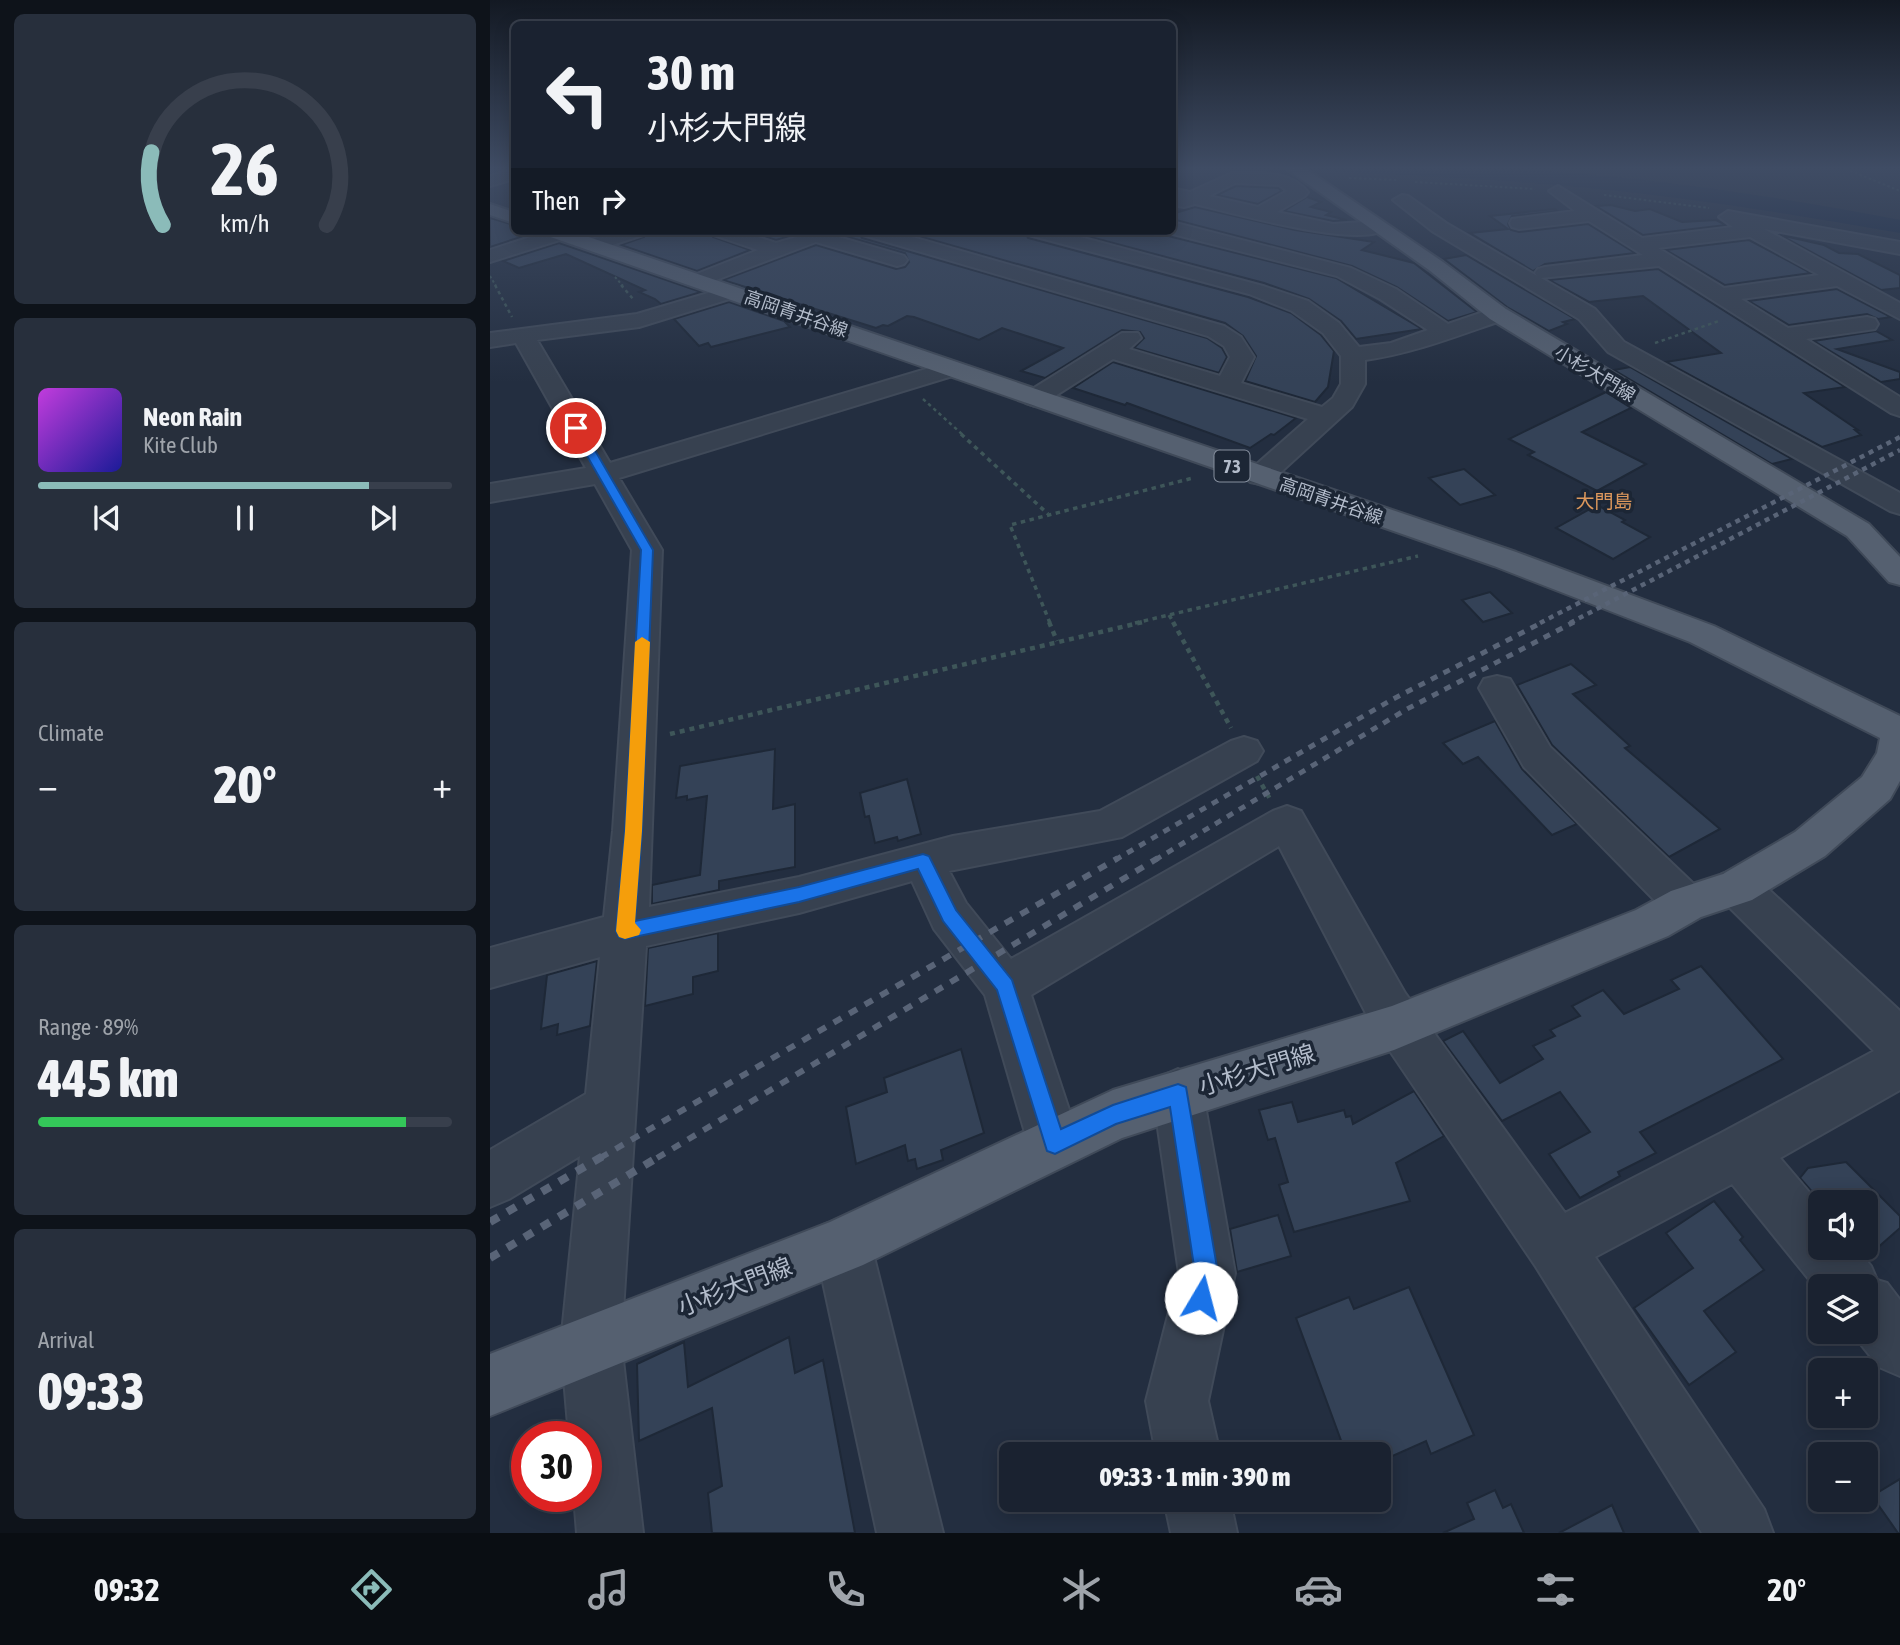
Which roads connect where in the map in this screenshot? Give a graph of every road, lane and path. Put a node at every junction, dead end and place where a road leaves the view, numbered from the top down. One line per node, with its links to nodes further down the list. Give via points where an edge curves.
1 (538, 239): 24 (street)
2 (576, 239): 20 (main road, 高岡青井谷線 / 73)
3 (620, 239): 20 (street)
4 (743, 239): 23 (street)
5 (808, 239): 23 (street)
6 (824, 239): 19 (street)
7 (900, 239): 30 (street)
8 (1064, 239): 21 (street)
9 (1113, 239): 21 (street)
10 (1213, 239): 41 (street, via 1344,272)
11 (1396, 239): 37 (main road, 小杉大門線)
12 (1457, 239): 46 (street, via 1587,314 1608,340)
13 (1630, 239): 17 (street)
14 (1672, 239): 17 (street)
15 (1764, 239): 31 (street)
16 (1848, 239): 22 (street)
17 (1636, 242): 18 (street); 26 (street)
18 (1606, 244)
19 (847, 245): 25 (street); 27 (street)
20 (601, 247): 32 (main road, 高岡青井谷線 / 73); 39 (path, via 597,253)
21 (1096, 247): 30 (street); 47 (street, via 1256,289 1300,306 1331,328)
22 (1900, 248)
23 (776, 250): 32 (street)
24 (490, 256)
25 (819, 257)
26 (1664, 260): 28 (street); 35 (street)
27 (919, 267)
28 (1545, 274)
29 (490, 276): 44 (path)
30 (1036, 278): 34 (street); 50 (street, via 1216,331 1233,342 1242,357)
31 (1839, 279): 35 (street); 36 (street)
32 (696, 281): 33 (main road, 高岡青井谷線 / 73)
33 (742, 289): 39 (street); 48 (main road, 高岡青井谷線 / 73)
34 (1007, 292)
35 (1721, 295): 38 (street)
36 (1900, 312)
37 (1498, 314): 41 (street); 61 (main road, 小杉大門線, via 1858,530)
38 (1751, 314): 42 (street); 46 (path)
39 (648, 317): 44 (street)
40 (1867, 324): 42 (street)
41 (1447, 333): 47 (street, via 1395,349)
42 (1785, 335): 52 (street)
43 (1132, 337): 45 (street)
44 (506, 338): 55 (street)
45 (1109, 350): 50 (street); 51 (street)
46 (1627, 353): 58 (street)
47 (1353, 355): 53 (street, via 1353,384)
48 (951, 369): 49 (street); 51 (main road, 高岡青井谷線 / 73)
49 (905, 383): 55 (street); 59 (path)
50 (1225, 385): 53 (street)
51 (1035, 398): 54 (main road, 高岡青井谷線 / 73)
52 (1900, 408)
53 (1327, 417): 56 (street)
54 (1228, 465): 56 (main road, 高岡青井谷線 / 73); 59 (path)
55 (603, 474): 57 (street); 66 (street, via 647,550)
56 (1260, 476): 60 (main road, 高岡青井谷線 / 73)
57 (490, 493)
58 (1900, 505)
59 (1049, 514): 63 (path, via 1010,525)
60 (1454, 542): 62 (path, via 1438,551); 65 (main road, 高岡青井谷線 / 73, via 1703,634)
61 (1900, 575)
62 (1169, 615): 63 (path); 67 (path)
63 (1057, 641): 66 (path)
64 (1497, 688): 71 (street, via 1537,757)
65 (1900, 732): 70 (main road, 小杉大門線, via 1896,754 1876,788 1810,844)
66 (638, 741): 72 (street)
67 (1244, 751): 68 (path); 69 (street, via 1108,826)
68 (1282, 825): 74 (street); 75 (street, via 1287,822 1388,1008)
69 (923, 861): 72 (street, via 799,895); 74 (street, via 950,916)
70 (1737, 887): 71 (main road, 小杉大門線); 76 (street)
71 (1686, 904): 75 (main road, 小杉大門線, via 1652,923)
72 (625, 931): 73 (street); 79 (street)
73 (490, 968)
74 (1005, 986): 80 (street)
75 (1402, 1024): 78 (main road, 小杉大門線); 84 (street)
76 (1900, 1043)
77 (1900, 1063): 81 (street)
78 (1178, 1094): 80 (main road, 小杉大門線, via 1113,1115); 90 (street, via 1207,1273 1177,1401)
79 (611, 1108): 82 (street); 87 (street)
80 (1055, 1143): 83 (main road, 小杉大門線)
81 (1740, 1152): 84 (street); 85 (street)
82 (490, 1180)
83 (843, 1245): 87 (main road, 小杉大門線); 93 (street)
84 (1556, 1247): 95 (street)
85 (1841, 1274)
86 (1878, 1319): 88 (street)
87 (592, 1342): 89 (main road, 小杉大門線); 92 (street)
88 (1900, 1346)
89 (490, 1385)
90 (1186, 1442)
91 (1199, 1512): 94 (street)
92 (610, 1533)
93 (910, 1533)
94 (1203, 1533)
95 (1740, 1533)

